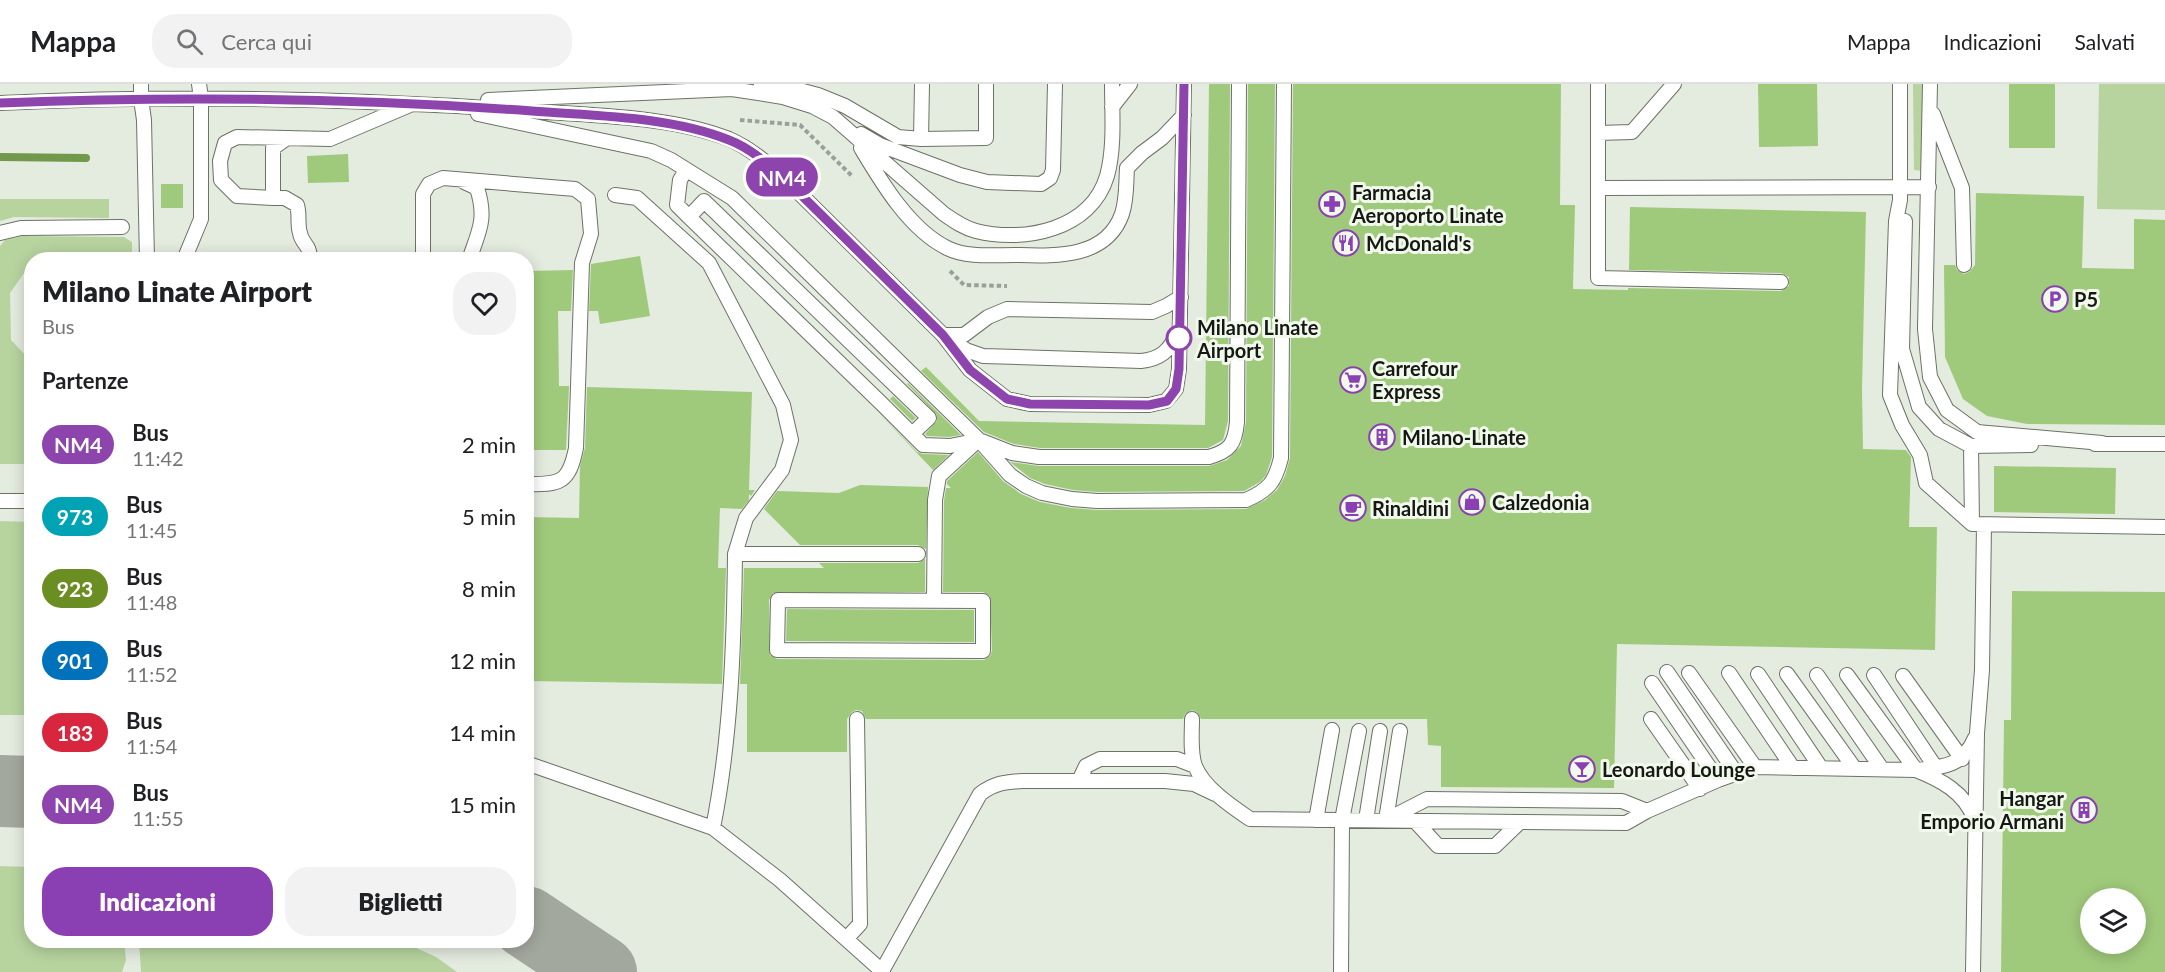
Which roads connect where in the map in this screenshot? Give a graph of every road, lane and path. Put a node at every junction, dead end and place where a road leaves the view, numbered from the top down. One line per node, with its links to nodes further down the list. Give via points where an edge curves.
1 (141, 84): 16 (lane)
2 (922, 84): 27 (lane)
3 (986, 84): 27 (lane, via 986,138)
4 (1055, 84): 23 (lane, via 1053,170 1041,184 987,182 960,175 880,145)
5 (1112, 84): 20 (lane)
6 (1130, 84): 20 (lane)
7 (1184, 84): 22 (lane)
8 (1239, 84): 49 (lane, via 1235,440 1222,453 1209,457 1039,457 1012,453)
9 (1284, 84): 49 (lane, via 1281,459 1276,477 1263,493 1246,500 1072,499 1042,494 1010,475)
10 (1598, 84): 24 (lane)
11 (1674, 84): 24 (lane, via 1632,132)
12 (1900, 84): 32 (lane)
13 (1930, 84): 21 (lane)
14 (732, 89): 19 (lane); 23 (lane, via 783,97); 27 (lane, via 788,87 845,106 898,137)
15 (200, 91): 16 (lane); 18 (lane); 39 (lane, via 201,219)
16 (141, 99): 17 (lane); 38 (lane)
17 (0, 102)
18 (414, 103): 19 (lane); 26 (lane, via 330,139)
19 (429, 103): 28 (lane, via 651,151); 47 (lane, via 651,122 731,140 785,179)
20 (1112, 107): 25 (lane, via 1107,176 1097,198 1065,225 1046,232 995,234 961,226)
21 (1930, 108): 30 (lane); 43 (lane, via 1962,188)
22 (1184, 115): 25 (lane, via 1127,168 1125,202 1114,229 1087,250 1049,256 967,254 947,248 908,217); 45 (lane)
23 (833, 117): 25 (lane)
24 (1598, 132): 31 (lane)
25 (853, 136)
26 (287, 138): 34 (lane, via 273,148); 34 (lane, via 237,137 225,143 220,161 221,180 237,196)
27 (921, 139)
28 (686, 170): 35 (lane, via 680,180 677,205); 49 (lane, via 732,198)
29 (460, 179): 41 (lane, via 443,178 429,184 423,194); 42 (lane, via 477,188 483,206 480,233); 53 (lane, via 575,189 588,199 591,234 582,263 576,448 571,470 554,485)
30 (1929, 187): 32 (lane); 50 (lane, via 1925,329 1930,377 1947,410 1977,432)
31 (1598, 188): 32 (lane); 44 (lane, via 1598,278)
32 (1900, 193): 52 (lane, via 1905,220 1902,349 1911,385 1919,407 1939,429); 56 (lane, via 1890,395 1920,455 1926,483)
33 (615, 195): 58 (lane, via 637,198 709,263 783,405 791,440 782,470 746,518)
34 (273, 198): 40 (lane, via 285,198 297,205 300,234)
35 (689, 217): 48 (lane); 48 (lane, via 704,201 929,418)
36 (122, 227): 37 (lane, via 21,228)
37 (0, 233)
38 (147, 252)
39 (187, 252)
40 (310, 252)
41 (423, 252)
42 (472, 252)
43 (1964, 265)
44 (1781, 282)
45 (1180, 297): 46 (lane); 47 (lane, via 1152,312 1007,309 964,335)
46 (1180, 326): 47 (lane, via 1163,355 1141,361 984,356); 47 (lane, via 1176,389 1167,401 1149,405 1030,404 1007,399 970,370)
47 (943, 335)
48 (912, 434): 49 (lane, via 923,445 950,446)
49 (979, 440): 60 (lane, via 939,476 935,500)
50 (2102, 443): 51 (lane); 52 (lane)
51 (2165, 444)
52 (1971, 446): 56 (lane)
53 (534, 484)
54 (0, 501): 55 (lane)
55 (24, 501)
56 (1978, 525): 57 (lane); 78 (lane, via 1982,670)
57 (2165, 527)
58 (735, 554): 59 (lane); 102 (lane, via 723,779)
59 (918, 554)
60 (934, 601): 60 (lane, via 778,600 777,650 982,651 983,601)
61 (1667, 672): 89 (lane)
62 (1689, 673): 82 (lane)
63 (1729, 673): 83 (lane)
64 (1758, 674): 84 (lane)
65 (1787, 674): 86 (lane)
66 (1817, 675): 87 (lane)
67 (1847, 675): 88 (lane)
68 (1874, 675): 85 (lane)
69 (1903, 676): 79 (lane)
70 (1652, 683): 90 (lane)
71 (857, 718): 103 (lane, via 860,924)
72 (1192, 718): 81 (lane)
73 (1651, 719): 92 (lane)
74 (1332, 730): 95 (lane)
75 (1380, 730): 97 (lane)
76 (1400, 730): 98 (lane)
77 (1359, 731): 96 (lane)
78 (1977, 733): 79 (lane); 101 (lane)
79 (1962, 759): 85 (lane)
80 (534, 765): 102 (lane)
81 (1195, 766): 91 (lane, via 1177,759 1100,759 1086,766); 93 (lane)
82 (1755, 767): 83 (lane); 89 (lane)
83 (1793, 768): 84 (lane)
84 (1821, 768): 86 (lane)
85 (1936, 768): 88 (lane)
86 (1855, 769): 87 (lane)
87 (1882, 770): 88 (lane)
88 (1916, 770): 101 (lane, via 1961,795)
89 (1736, 773): 90 (lane)
90 (1718, 780): 92 (lane)
91 (1079, 781): 93 (lane, via 1165,781 1194,784); 104 (lane, via 1000,782 980,794)
92 (1700, 789): 94 (lane)
93 (1215, 794): 95 (lane, via 1250,819)
94 (1647, 812): 98 (lane, via 1622,801 1427,799); 100 (lane, via 1626,823)
95 (1316, 820): 96 (lane)
96 (1342, 820): 97 (lane); 105 (lane)
97 (1366, 820): 98 (lane)
98 (1386, 820): 99 (lane)
99 (1415, 821): 100 (lane); 100 (lane, via 1438,846 1495,846)
100 (1520, 822)
101 (1976, 822): 106 (lane)
102 (713, 828): 103 (lane, via 780,880)
103 (846, 939): 104 (lane)
104 (883, 971)
105 (1341, 972)
106 (1973, 972)

